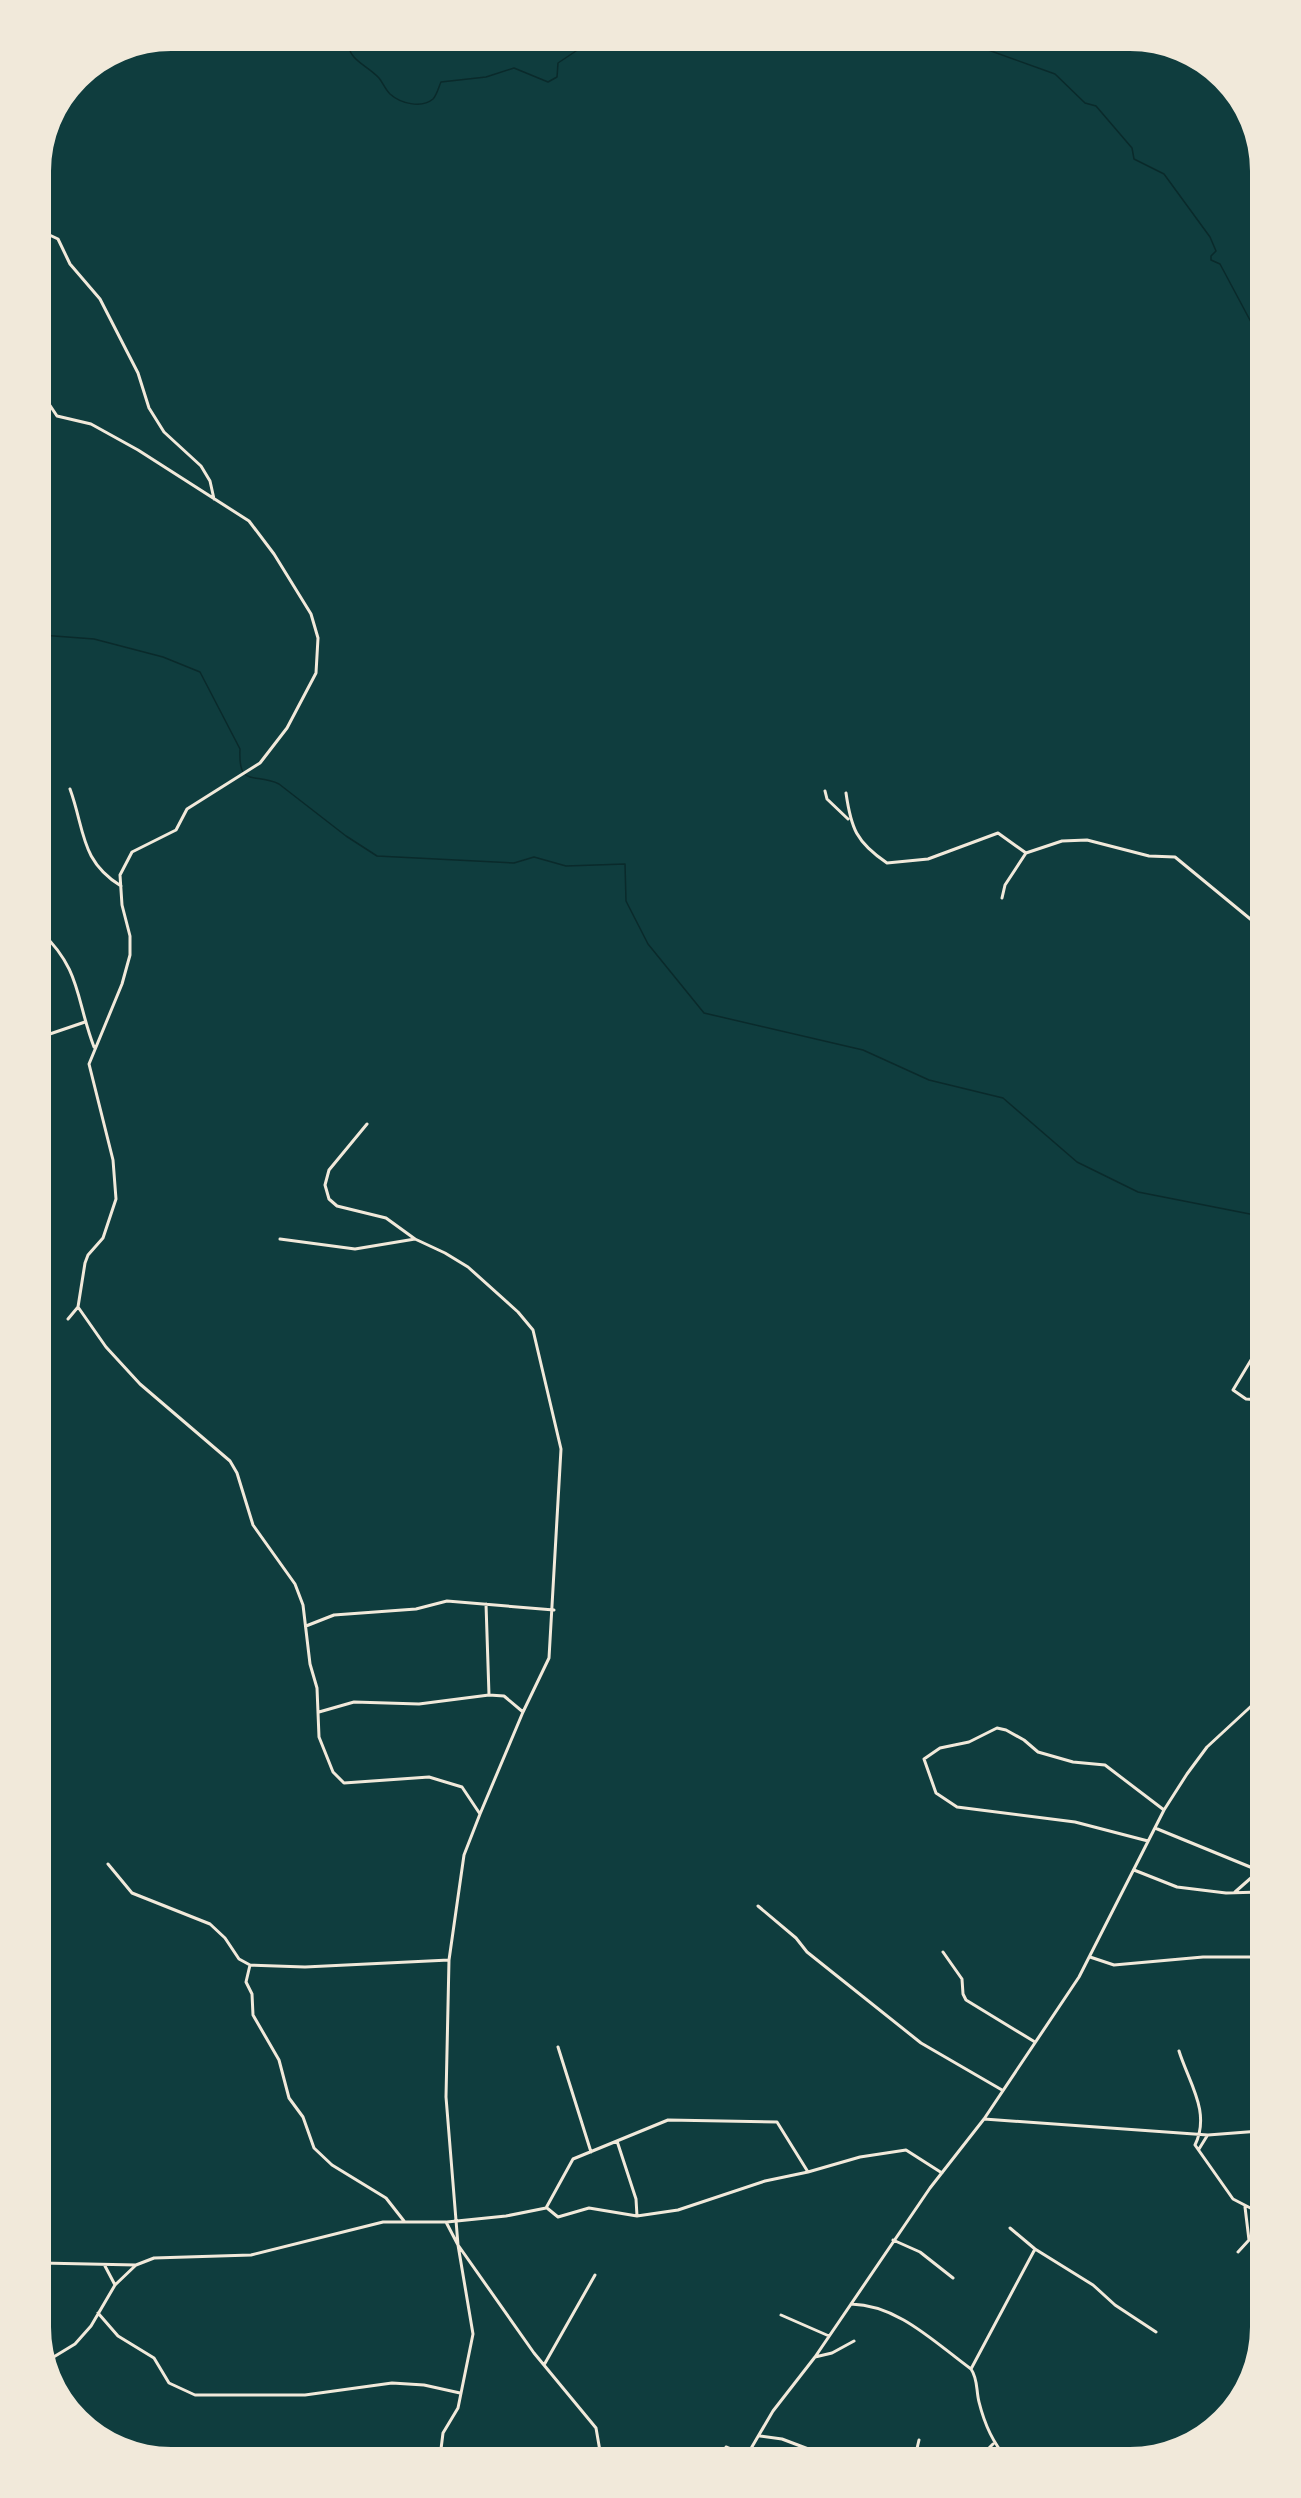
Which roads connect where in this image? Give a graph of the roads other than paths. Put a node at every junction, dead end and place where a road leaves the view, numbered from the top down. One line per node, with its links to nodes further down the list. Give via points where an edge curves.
1 (51, 236): 3 (street, via 58,239 70,264 100,299 138,373 148,408 164,432 201,466)
2 (51, 407): 3 (street, via 57,416 91,424 138,450)
3 (214, 499): 9 (street, via 249,521 310,614 318,630 316,673 287,728 260,763 187,809 176,830 132,852 120,876)
4 (70, 789): 9 (street, via 86,852 109,879)
5 (825, 791): 7 (street, via 827,798)
6 (846, 793): 7 (street)
7 (850, 820): 8 (street, via 868,850 887,863 928,859 998,833)
8 (1026, 853): 10 (street, via 1005,885); 11 (street, via 1062,841 1087,840 1149,856 1175,857)
9 (121, 886): 15 (street, via 130,956)
10 (1002, 897)
11 (1250, 919)
12 (51, 941): 13 (street, via 76,982)
13 (85, 1022): 14 (street); 15 (street)
14 (51, 1034)
15 (94, 1047): 19 (street, via 90,1075 113,1160 116,1199 103,1238 85,1263)
16 (367, 1124): 18 (street, via 329,1170 326,1194 337,1206 386,1218)
17 (280, 1239): 18 (street, via 355,1249)
18 (416, 1239): 24 (street, via 468,1267 533,1330 561,1449)
19 (78, 1307): 20 (street); 25 (street, via 106,1347 140,1384 230,1461 253,1525 295,1584)
20 (68, 1319)
21 (1250, 1362): 22 (street, via 1233,1390)
22 (1250, 1399)
23 (486, 1604): 24 (street); 25 (street, via 447,1600 416,1609 334,1616); 26 (street)
24 (554, 1610): 29 (street, via 549,1658)
25 (306, 1626): 28 (street)
26 (489, 1695): 28 (street, via 419,1704 354,1702); 29 (street, via 504,1696)
27 (1250, 1707): 30 (street, via 1207,1748)
28 (319, 1712): 31 (street, via 322,1750 333,1772 344,1783 429,1777 462,1787)
29 (523, 1712): 31 (street)
30 (1164, 1810): 32 (street); 33 (street, via 1105,1765 1073,1762 1038,1752 1024,1740 997,1728 969,1742 940,1748 924,1760 936,1793 957,1807 1075,1822)
31 (480, 1814): 44 (street, via 464,1856)
32 (1155, 1828): 33 (street); 35 (street)
33 (1148, 1841): 36 (street)
34 (108, 1864): 45 (street, via 132,1893 210,1924 239,1959)
35 (1250, 1866)
36 (1134, 1870): 38 (street, via 1177,1887); 42 (street)
37 (1250, 1879): 38 (street)
38 (1235, 1892): 39 (street)
39 (1250, 1892)
40 (759, 1906): 49 (street, via 807,1952 921,2043)
41 (943, 1952): 46 (street, via 962,1979 966,2000)
42 (1090, 1956): 43 (street, via 1114,1965); 46 (street)
43 (1250, 1957)
44 (449, 1960): 45 (street, via 305,1967); 65 (street, via 446,2097)
45 (250, 1965): 63 (street, via 246,1982 252,1994 253,2015 279,2060 289,2098 303,2117 314,2148 332,2165 386,2198)
46 (1035, 2042): 49 (street)
47 (558, 2047): 56 (street)
48 (1179, 2051): 52 (street, via 1202,2110)
49 (1002, 2090): 50 (street)
50 (984, 2119): 52 (street); 58 (street)
51 (1250, 2132): 53 (street)
52 (1200, 2134): 53 (street); 55 (street, via 1195,2145)
53 (1208, 2135): 55 (street)
54 (617, 2141): 56 (street); 57 (street, via 669,2120 777,2122); 62 (street, via 636,2199)
55 (1199, 2149): 59 (street, via 1233,2199)
56 (591, 2152): 60 (street, via 573,2159)
57 (808, 2172): 58 (street, via 860,2157 906,2150); 62 (street, via 765,2181 678,2210)
58 (942, 2173): 67 (street)
59 (1245, 2207): 61 (street); 70 (street, via 1249,2240)
60 (546, 2208): 62 (street, via 558,2217 589,2208); 65 (street)
61 (1250, 2209)
62 (637, 2216)
63 (404, 2221): 64 (street); 73 (street, via 384,2222 250,2255 154,2258)
64 (446, 2222): 65 (street); 68 (street)
65 (457, 2223): 68 (street)
66 (1010, 2228): 69 (street)
67 (893, 2240): 75 (street, via 920,2252); 77 (street)
68 (458, 2245): 85 (street); 87 (street, via 473,2334)
69 (1035, 2249): 80 (street, via 1093,2285 1114,2305); 86 (street)
70 (1238, 2252)
71 (51, 2263): 72 (street)
72 (103, 2264): 73 (street); 76 (street)
73 (136, 2265): 76 (street)
74 (595, 2276): 85 (street)
75 (953, 2278)
76 (116, 2285): 78 (street)
77 (850, 2304): 81 (street); 86 (street, via 873,2304 898,2316)
78 (98, 2313): 83 (street, via 75,2344); 87 (street, via 118,2336 154,2358 169,2383 195,2395 305,2395 392,2383)
79 (781, 2315): 81 (street)
80 (1156, 2332)
81 (829, 2336): 84 (street)
82 (854, 2341): 84 (street)
83 (55, 2356)
84 (815, 2357): 88 (street, via 773,2411)
85 (544, 2365): 92 (street, via 596,2428)
86 (971, 2369): 90 (street)
87 (461, 2393): 91 (street, via 458,2408 443,2433)
88 (759, 2436): 93 (street); 94 (street)
89 (919, 2440): 95 (street)
90 (993, 2444): 96 (street); 97 (street)
91 (441, 2447)
92 (600, 2447)
93 (753, 2447)
94 (803, 2447)
95 (917, 2447)
96 (990, 2447)
97 (996, 2447)

